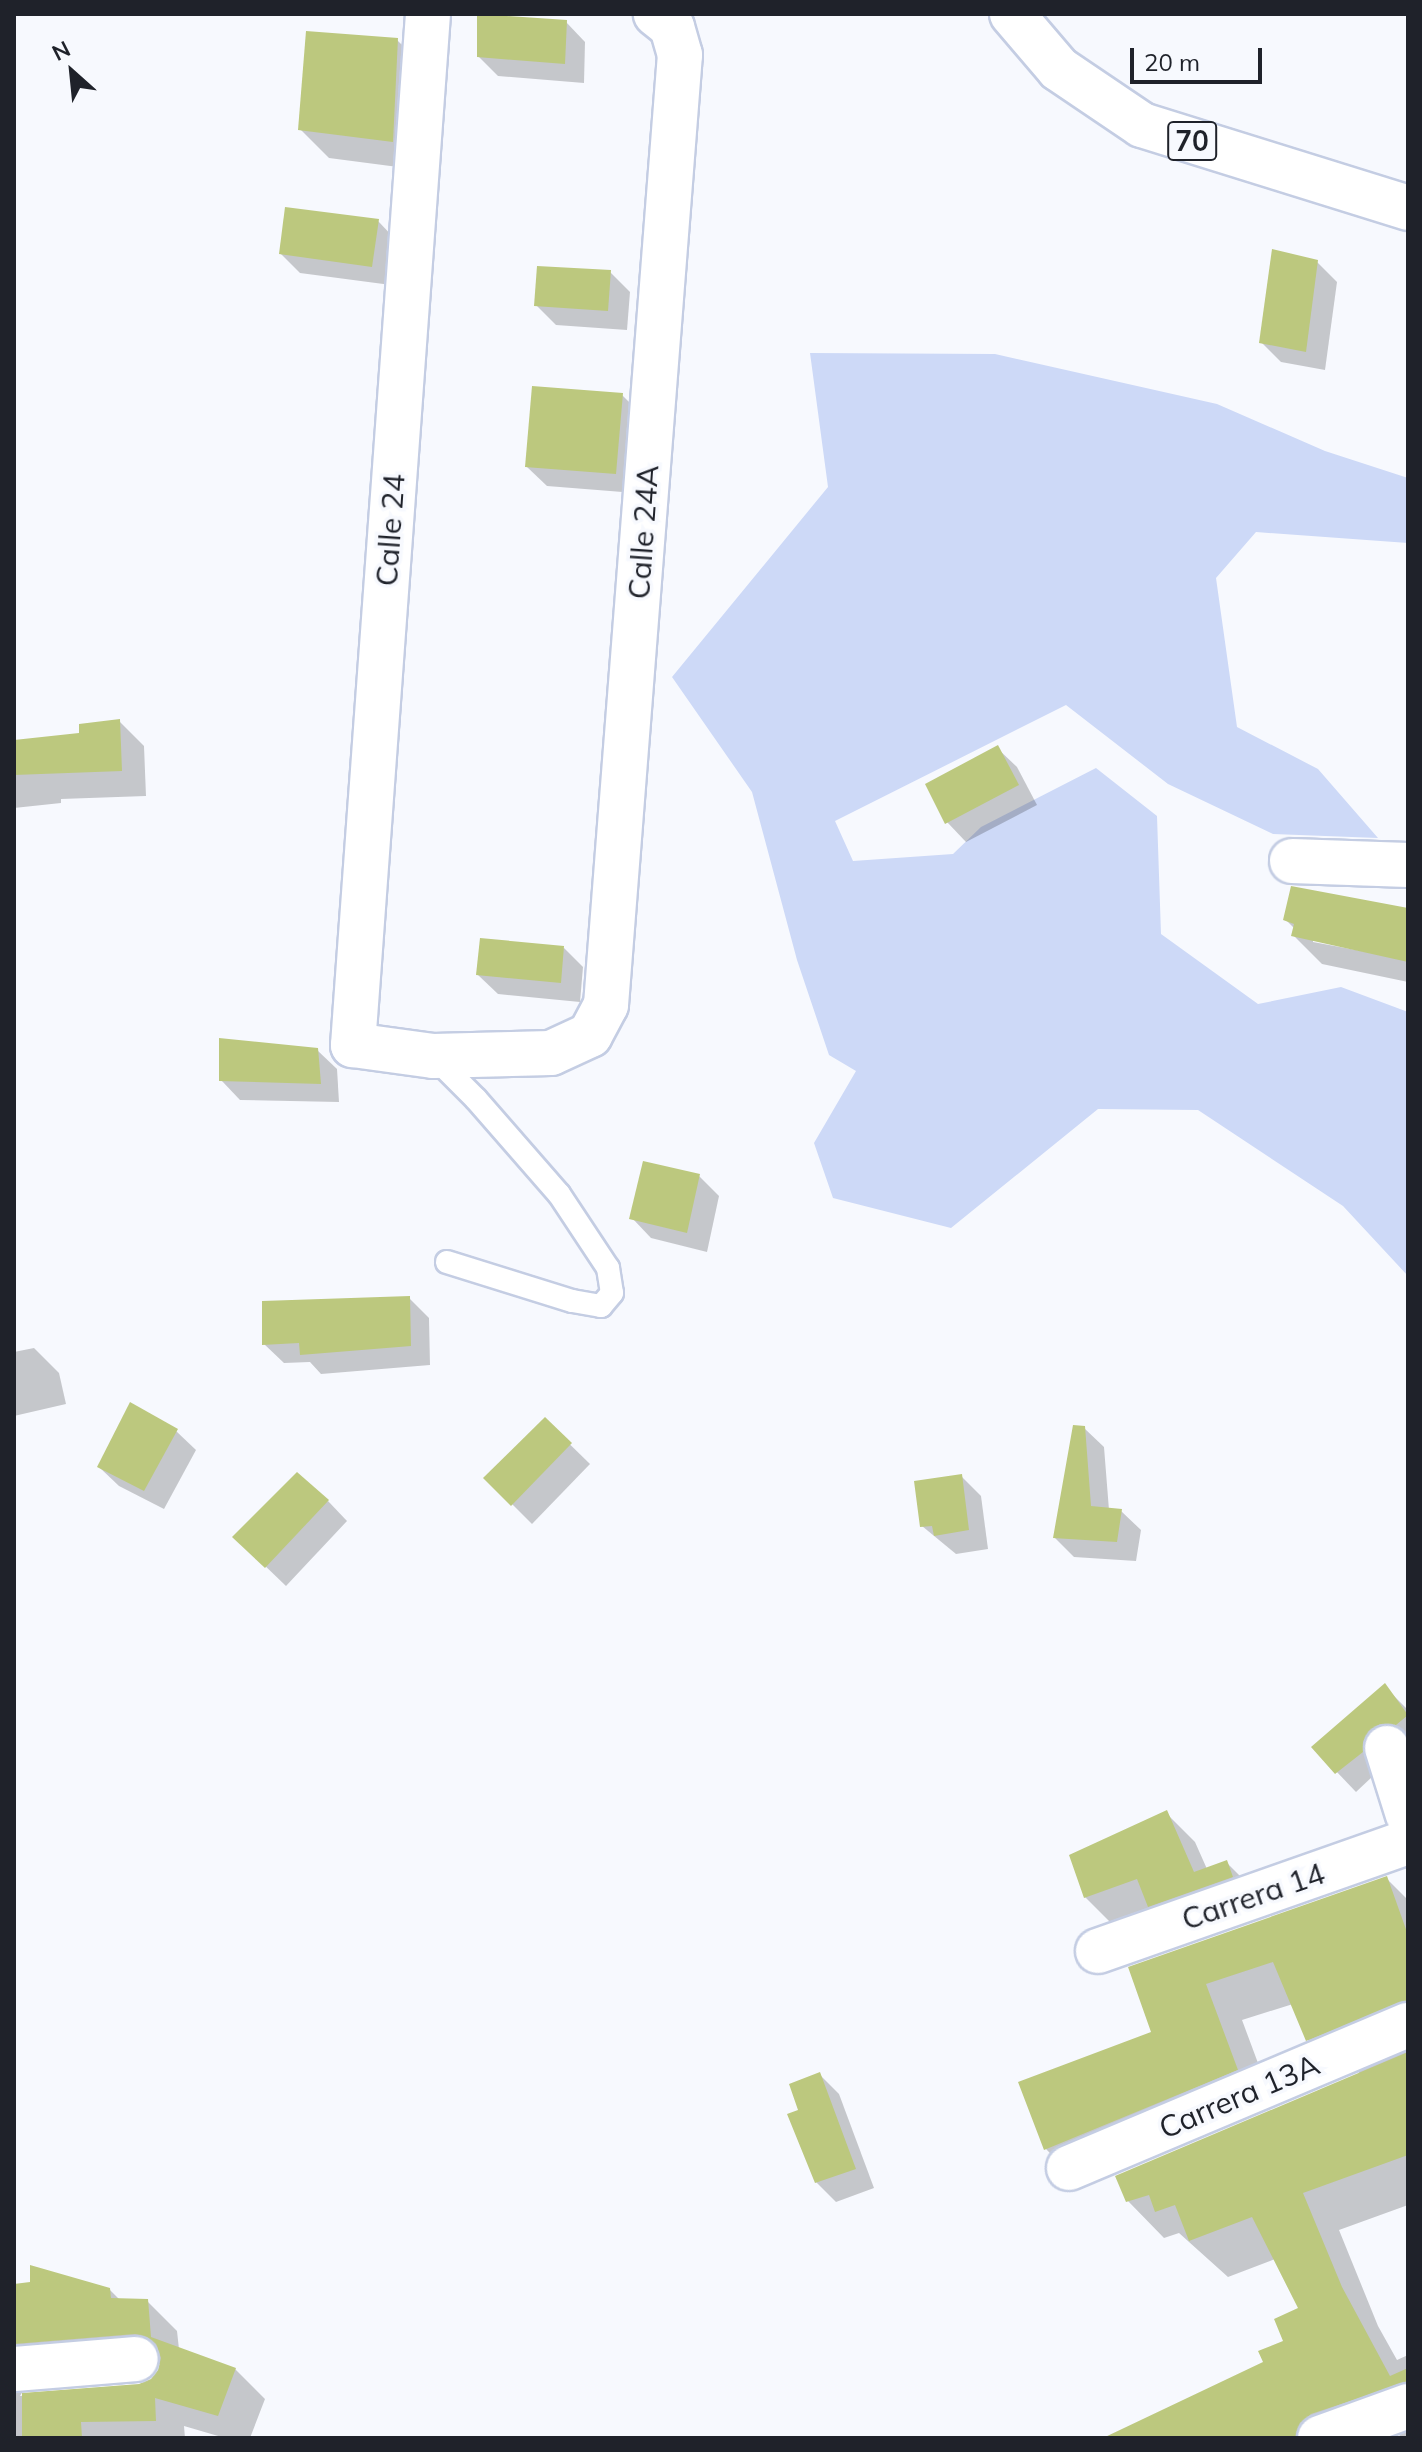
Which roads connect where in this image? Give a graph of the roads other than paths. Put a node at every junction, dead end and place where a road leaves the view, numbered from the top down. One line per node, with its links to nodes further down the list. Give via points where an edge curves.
1 (428, 14): 7 (street, Calle 24, via 353,1045)
2 (1012, 14): 4 (street, 70, via 1059,69 1142,125)
3 (664, 20): 7 (street, Calle 24A, via 680,55 606,1005 590,1035 551,1053)
4 (1408, 208)
5 (1292, 861): 6 (street)
6 (1408, 865)
7 (433, 1056): 8 (lane, via 559,1194 608,1268 612,1293 601,1306 572,1301)
8 (447, 1262)
9 (1387, 1748): 10 (street)
10 (1408, 1815)
11 (1408, 1842): 12 (street, Carrera 14)
12 (1098, 1951)
13 (1408, 2025): 14 (street, Carrera 13A)
14 (1069, 2168)
15 (136, 2359): 16 (street)
16 (14, 2369)
17 (1408, 2406): 18 (street)
18 (1320, 2438)

